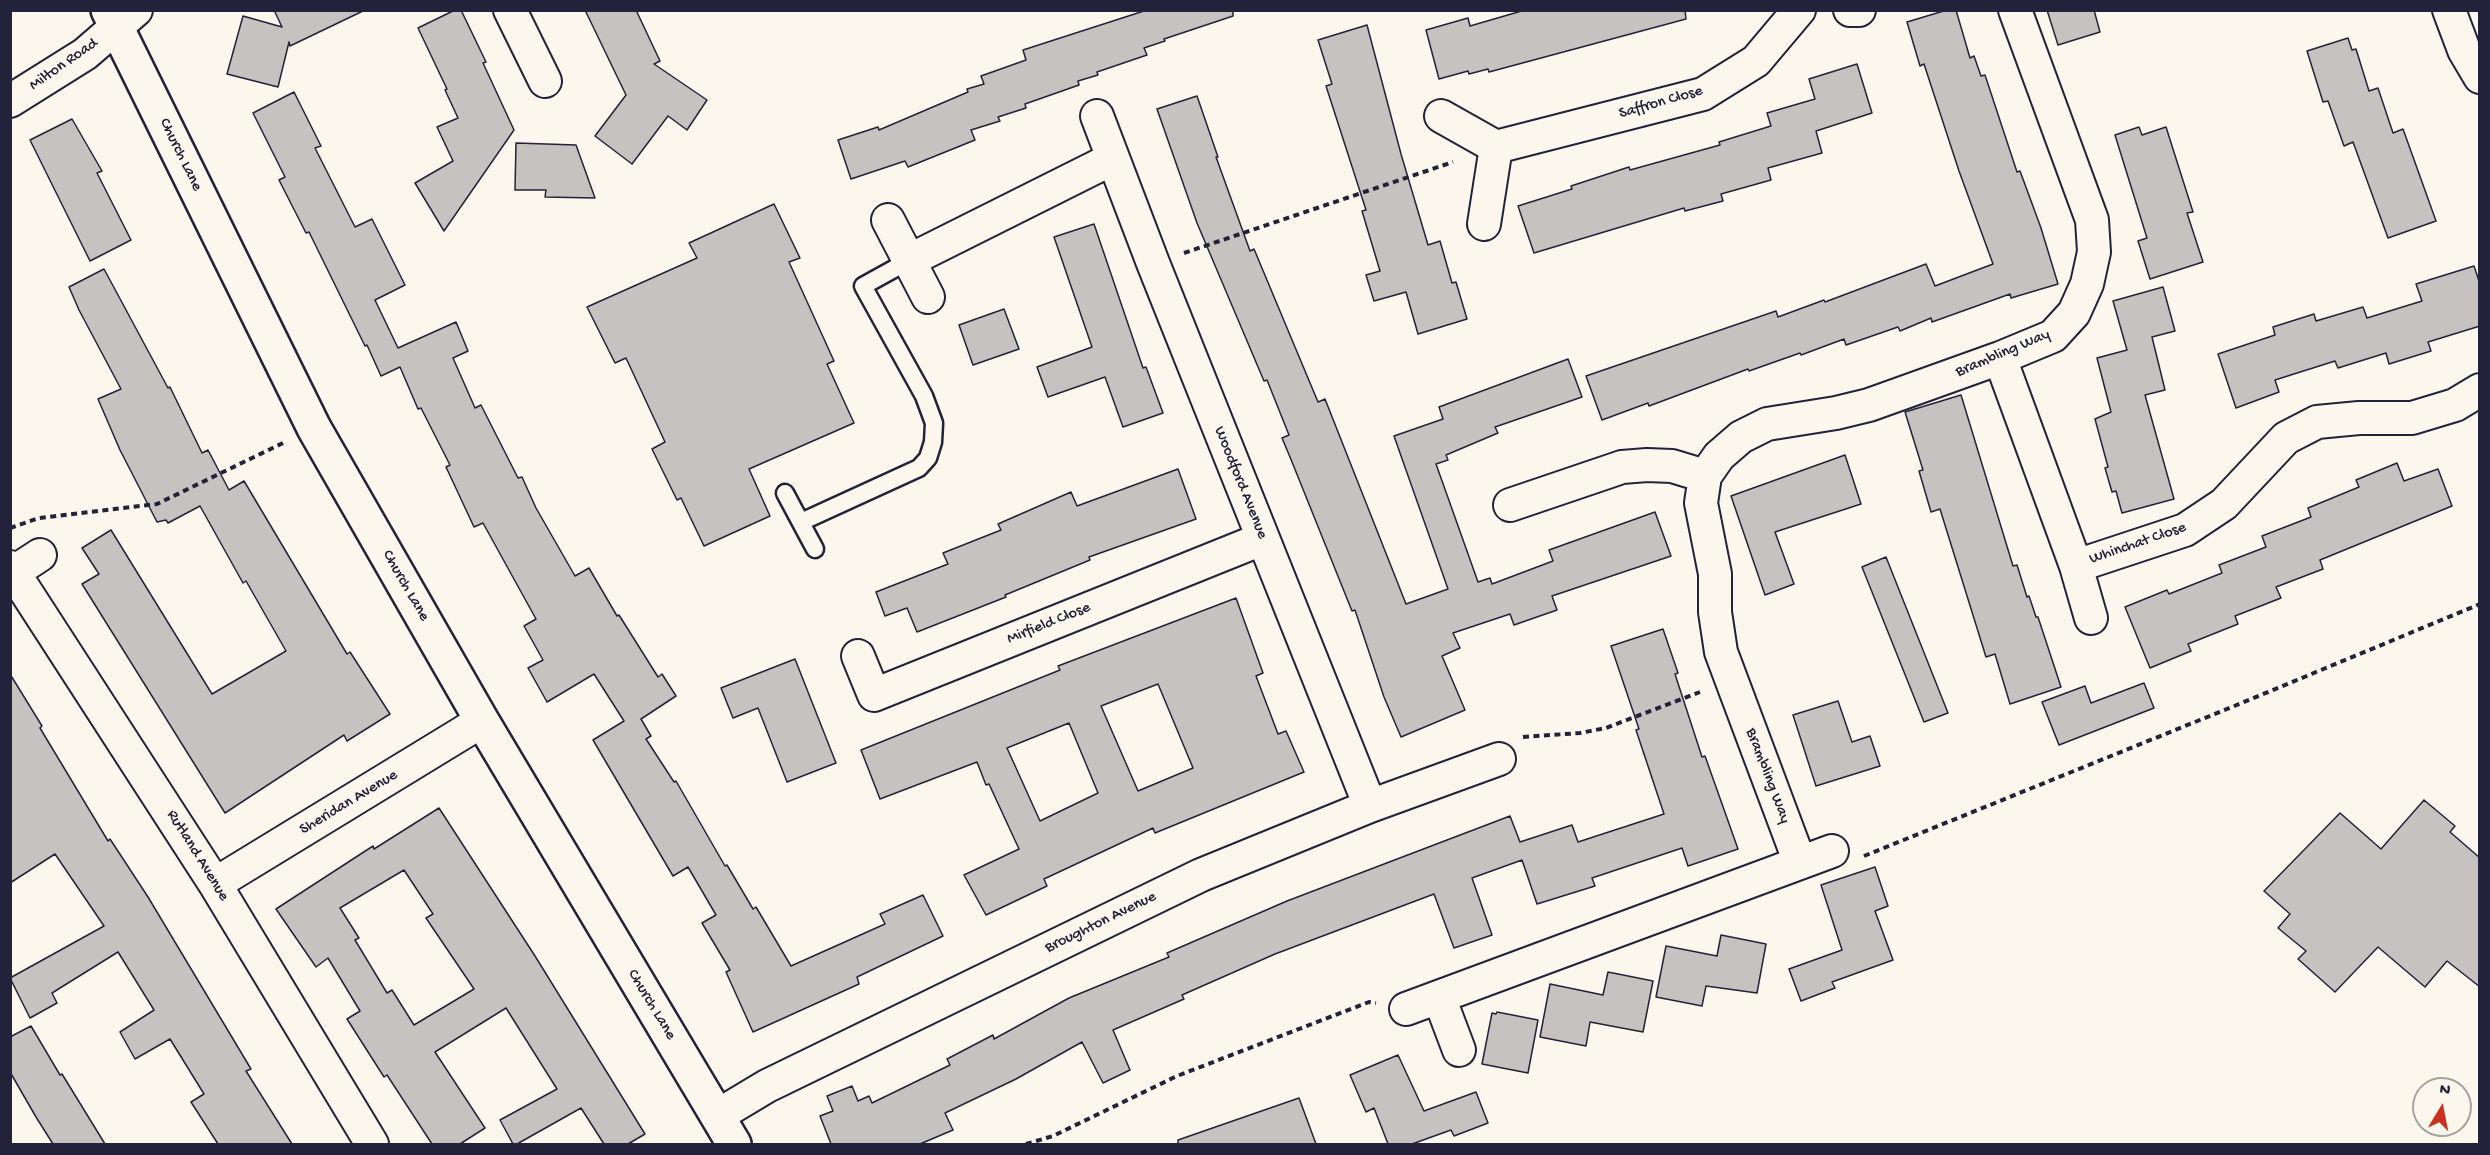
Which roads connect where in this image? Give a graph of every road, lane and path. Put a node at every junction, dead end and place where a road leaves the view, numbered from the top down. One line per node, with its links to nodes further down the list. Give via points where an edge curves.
1 (510, 10): 9 (street)
2 (1799, 10): 13 (street, Saffron Close, via 1756,61 1703,94)
3 (1850, 10): 4 (street)
4 (1859, 10)
5 (2015, 10): 20 (street, Brambling Way, via 2092,220 2094,252 2074,313 2053,336)
6 (2449, 10): 8 (street)
7 (120, 16): 10 (street, Milton Road, via 85,54); 22 (main road, Church Lane)
8 (2480, 78)
9 (545, 81)
10 (10, 101)
11 (1097, 116): 14 (street, Woodford Avenue)
12 (1441, 116): 13 (street)
13 (1496, 147): 16 (street); 18 (path)
14 (1112, 159): 17 (street); 18 (street, Woodford Avenue)
15 (888, 220): 17 (street)
16 (1484, 224)
17 (910, 260): 19 (street); 26 (lane, via 863,286 924,396 934,423 928,458 919,468)
18 (1153, 263): 28 (street, Woodford Avenue)
19 (928, 297)
20 (2000, 358): 23 (street, Brambling Way, via 1869,405 1767,424 1741,437 1719,456); 31 (street, Whinchat Close)
21 (2480, 390): 31 (street, Whinchat Close, via 2455,405 2412,418 2317,422 2286,438 2224,504 2185,530)
22 (314, 428): 27 (path, via 157,504 39,518); 37 (main road, Church Lane)
23 (1705, 476): 25 (street, via 1672,466 1622,467); 36 (street, Brambling Way, via 1701,503 1715,574 1721,652)
24 (785, 492): 26 (lane)
25 (1510, 505)
26 (801, 522): 29 (lane)
27 (10, 528)
28 (1262, 538): 35 (street, Mirfield Close, via 874,695); 39 (street, Woodford Avenue)
29 (815, 549)
30 (40, 555): 32 (street, Rutland Avenue)
31 (2076, 566): 34 (street, Whinchat Close)
32 (12, 569): 42 (street, Rutland Avenue)
33 (2480, 604): 40 (path, via 1854,860)
34 (2091, 618)
35 (858, 656)
36 (1731, 680): 38 (path, via 1606,728 1525,737 1510,743); 41 (street, Brambling Way)
37 (482, 722): 42 (street, Sheridan Avenue); 46 (main road, Church Lane)
38 (1499, 759): 39 (street, Broughton Avenue)
39 (1370, 806): 46 (street, Broughton Avenue, via 1201,875 767,1086)
40 (1832, 852): 41 (street)
41 (1800, 863): 43 (street)
42 (215, 884): 47 (street, Rutland Avenue)
43 (1439, 997): 44 (street); 45 (street)
44 (1406, 1009): 49 (path, via 1369,1002 1177,1076 1053,1136)
45 (1459, 1050)
46 (717, 1116): 48 (main road, Church Lane)
47 (372, 1144)
48 (734, 1144)
49 (1026, 1144)

